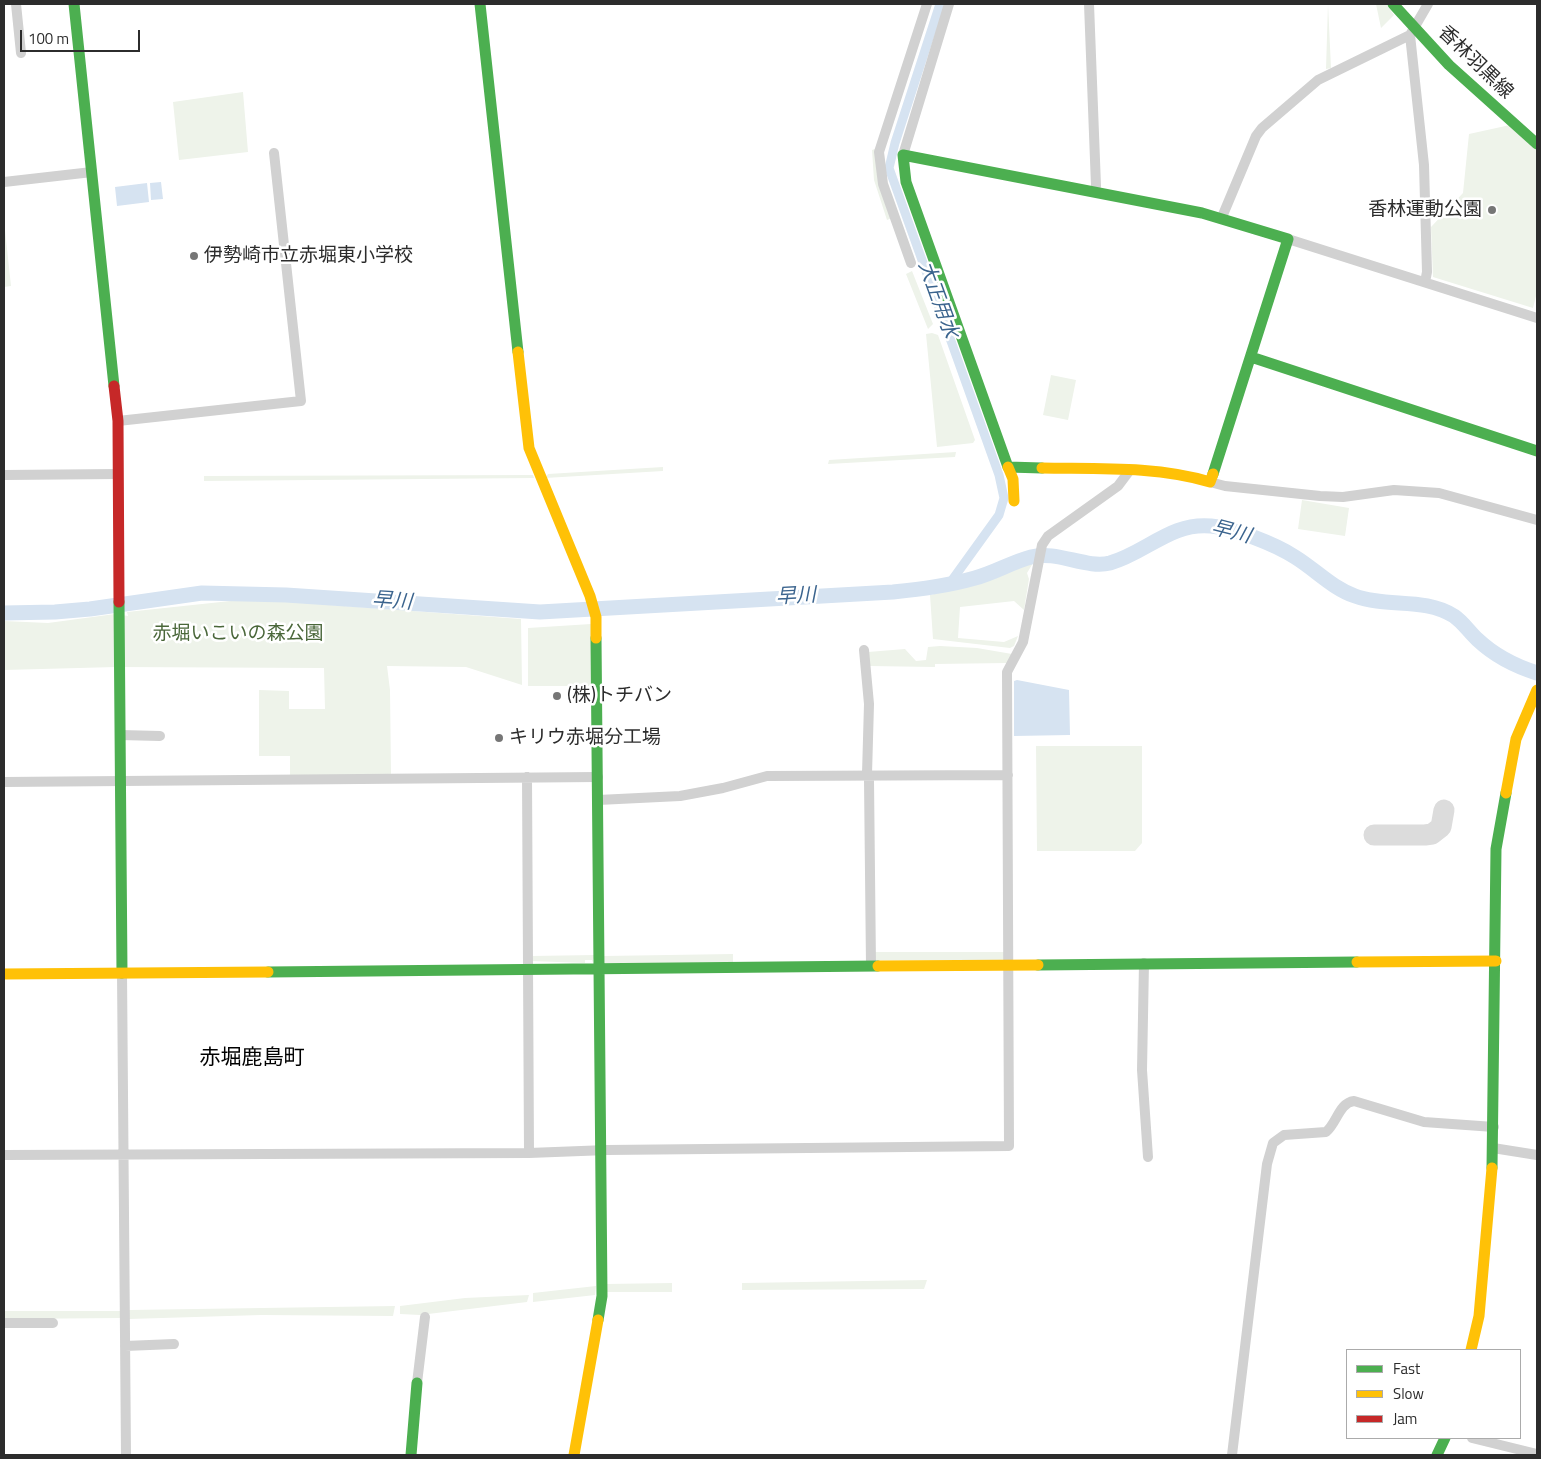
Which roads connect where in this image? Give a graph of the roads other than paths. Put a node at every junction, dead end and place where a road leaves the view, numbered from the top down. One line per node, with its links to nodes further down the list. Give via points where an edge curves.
1 (16, 4): 10 (street)
2 (74, 4): 14 (street)
3 (480, 4): 38 (street, via 529,448 596,617)
4 (927, 4): 19 (street, via 879,152 883,184)
5 (949, 4): 13 (street)
6 (1089, 4): 16 (street)
7 (1393, 4): 9 (street, 香林羽黒線)
8 (1428, 4): 9 (street)
9 (1412, 32): 11 (street, 香林羽黒線); 17 (street, via 1328,74 1271,119 1256,136); 20 (street, via 1425,188)
10 (21, 53)
11 (1537, 144)
12 (274, 153): 23 (street, via 301,401)
13 (903, 155): 16 (street); 25 (street, via 906,182)
14 (92, 172): 15 (street); 23 (street)
15 (4, 182)
16 (1094, 192): 17 (street)
17 (1222, 217): 18 (street)
18 (1288, 239): 20 (street); 22 (street)
19 (911, 263)
20 (1425, 282): 21 (street)
21 (1537, 318)
22 (1251, 357): 24 (street); 29 (street)
23 (118, 421): 27 (street)
24 (1537, 451)
25 (1008, 467): 26 (street); 30 (street, via 1013,479)
26 (1130, 470): 29 (street); 36 (street, via 1118,486 1048,536 1042,544 1023,642 1007,672)
27 (118, 474): 28 (street); 34 (street)
28 (4, 475)
29 (1210, 482): 31 (street, via 1320,496 1342,497 1394,490 1439,493)
30 (1014, 501)
31 (1537, 520)
32 (864, 650): 39 (street)
33 (1537, 690): 43 (street, via 1516,738 1497,839)
34 (120, 736): 35 (street); 41 (street)
35 (160, 736)
36 (1008, 775): 39 (street); 45 (street)
37 (527, 776): 38 (street); 41 (street); 47 (street)
38 (598, 777): 42 (street)
39 (868, 777): 42 (street, via 767,776 688,794); 46 (street)
40 (4, 782): 41 (street)
41 (120, 782): 49 (street)
42 (598, 800): 48 (street)
43 (1496, 961): 44 (street); 51 (street)
44 (1144, 963): 45 (street); 58 (street, via 1142,1070)
45 (1008, 965): 46 (street); 53 (street, via 1009,1146)
46 (870, 966): 48 (street)
47 (529, 969): 48 (street); 49 (street); 54 (street)
48 (599, 969): 53 (street)
49 (122, 973): 50 (street); 55 (street)
50 (4, 974)
51 (1494, 1128): 52 (street); 72 (street, via 1424,1122 1354,1101 1342,1107 1326,1132 1284,1136 1273,1143 1267,1164)
52 (1493, 1148): 57 (street); 64 (street, via 1479,1316)
53 (601, 1150): 54 (street); 71 (street, via 602,1296)
54 (529, 1152): 55 (street)
55 (124, 1154): 56 (street); 63 (street)
56 (4, 1155)
57 (1537, 1155)
58 (1148, 1157)
59 (424, 1317): 65 (street)
60 (4, 1323): 61 (street)
61 (53, 1324)
62 (174, 1344): 63 (street)
63 (125, 1346): 69 (street)
64 (1471, 1349)
65 (417, 1383): 70 (street)
66 (1445, 1439): 73 (street)
67 (1476, 1439): 68 (street)
68 (1537, 1454)
69 (126, 1455)
70 (411, 1455)
71 (574, 1455)
72 (1232, 1455)
73 (1437, 1455)

